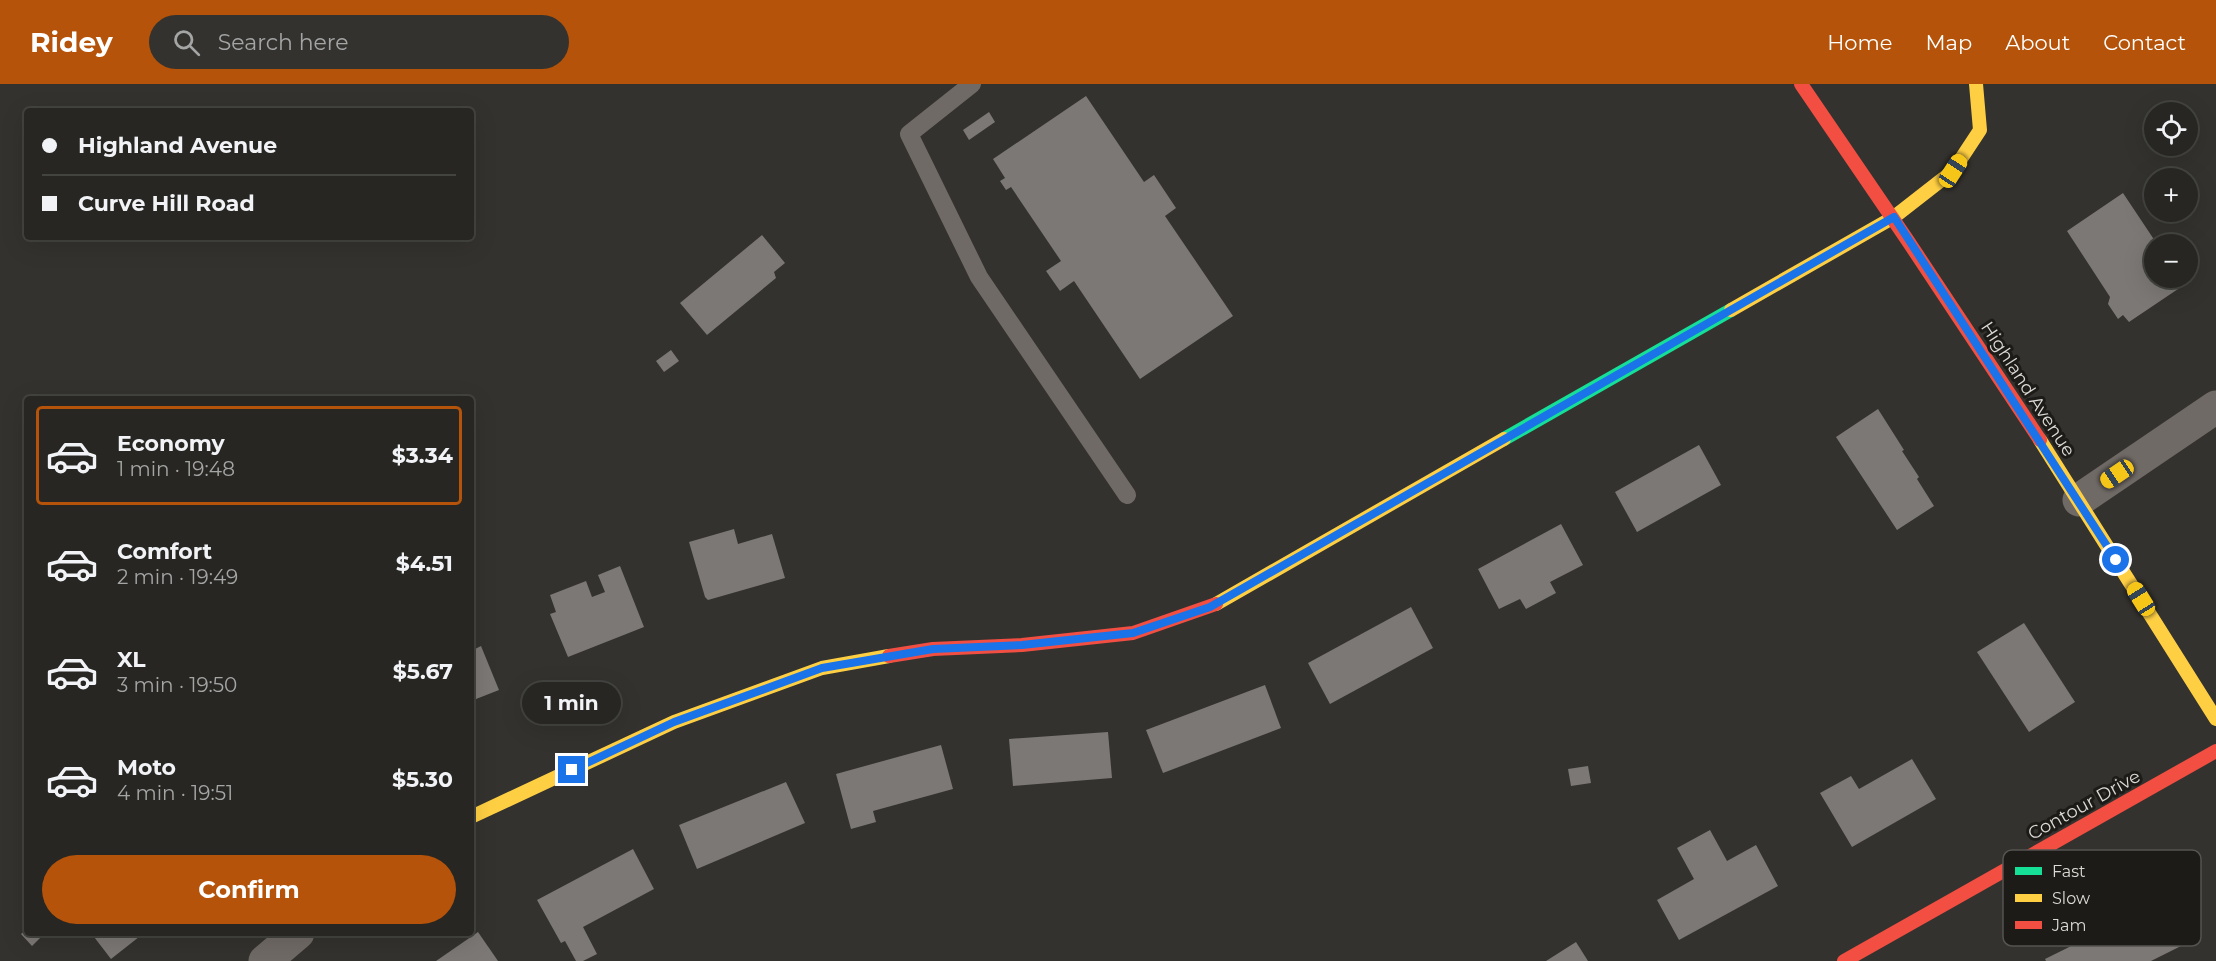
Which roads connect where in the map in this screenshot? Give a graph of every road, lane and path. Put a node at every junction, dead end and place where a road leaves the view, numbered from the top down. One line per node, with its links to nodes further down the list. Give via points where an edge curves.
1 (972, 84): 6 (lane, via 909,134 979,277)
2 (1801, 84): 4 (main road, Highland Avenue)
3 (1976, 84): 4 (main road, via 1980,130 1953,171)
4 (1894, 217): 7 (main road, Highland Avenue); 10 (main road, via 1210,607 1133,633 1022,645 933,649 822,668 674,722)
5 (2216, 407): 7 (street)
6 (1127, 495)
7 (2079, 500): 8 (main road, Highland Avenue)
8 (2216, 719)
9 (2216, 751): 11 (main road, Contour Drive)
10 (474, 816)
11 (2041, 850)
12 (2003, 871): 15 (main road, Contour Drive)
13 (294, 936): 14 (street)
14 (265, 961)
15 (1844, 961)

